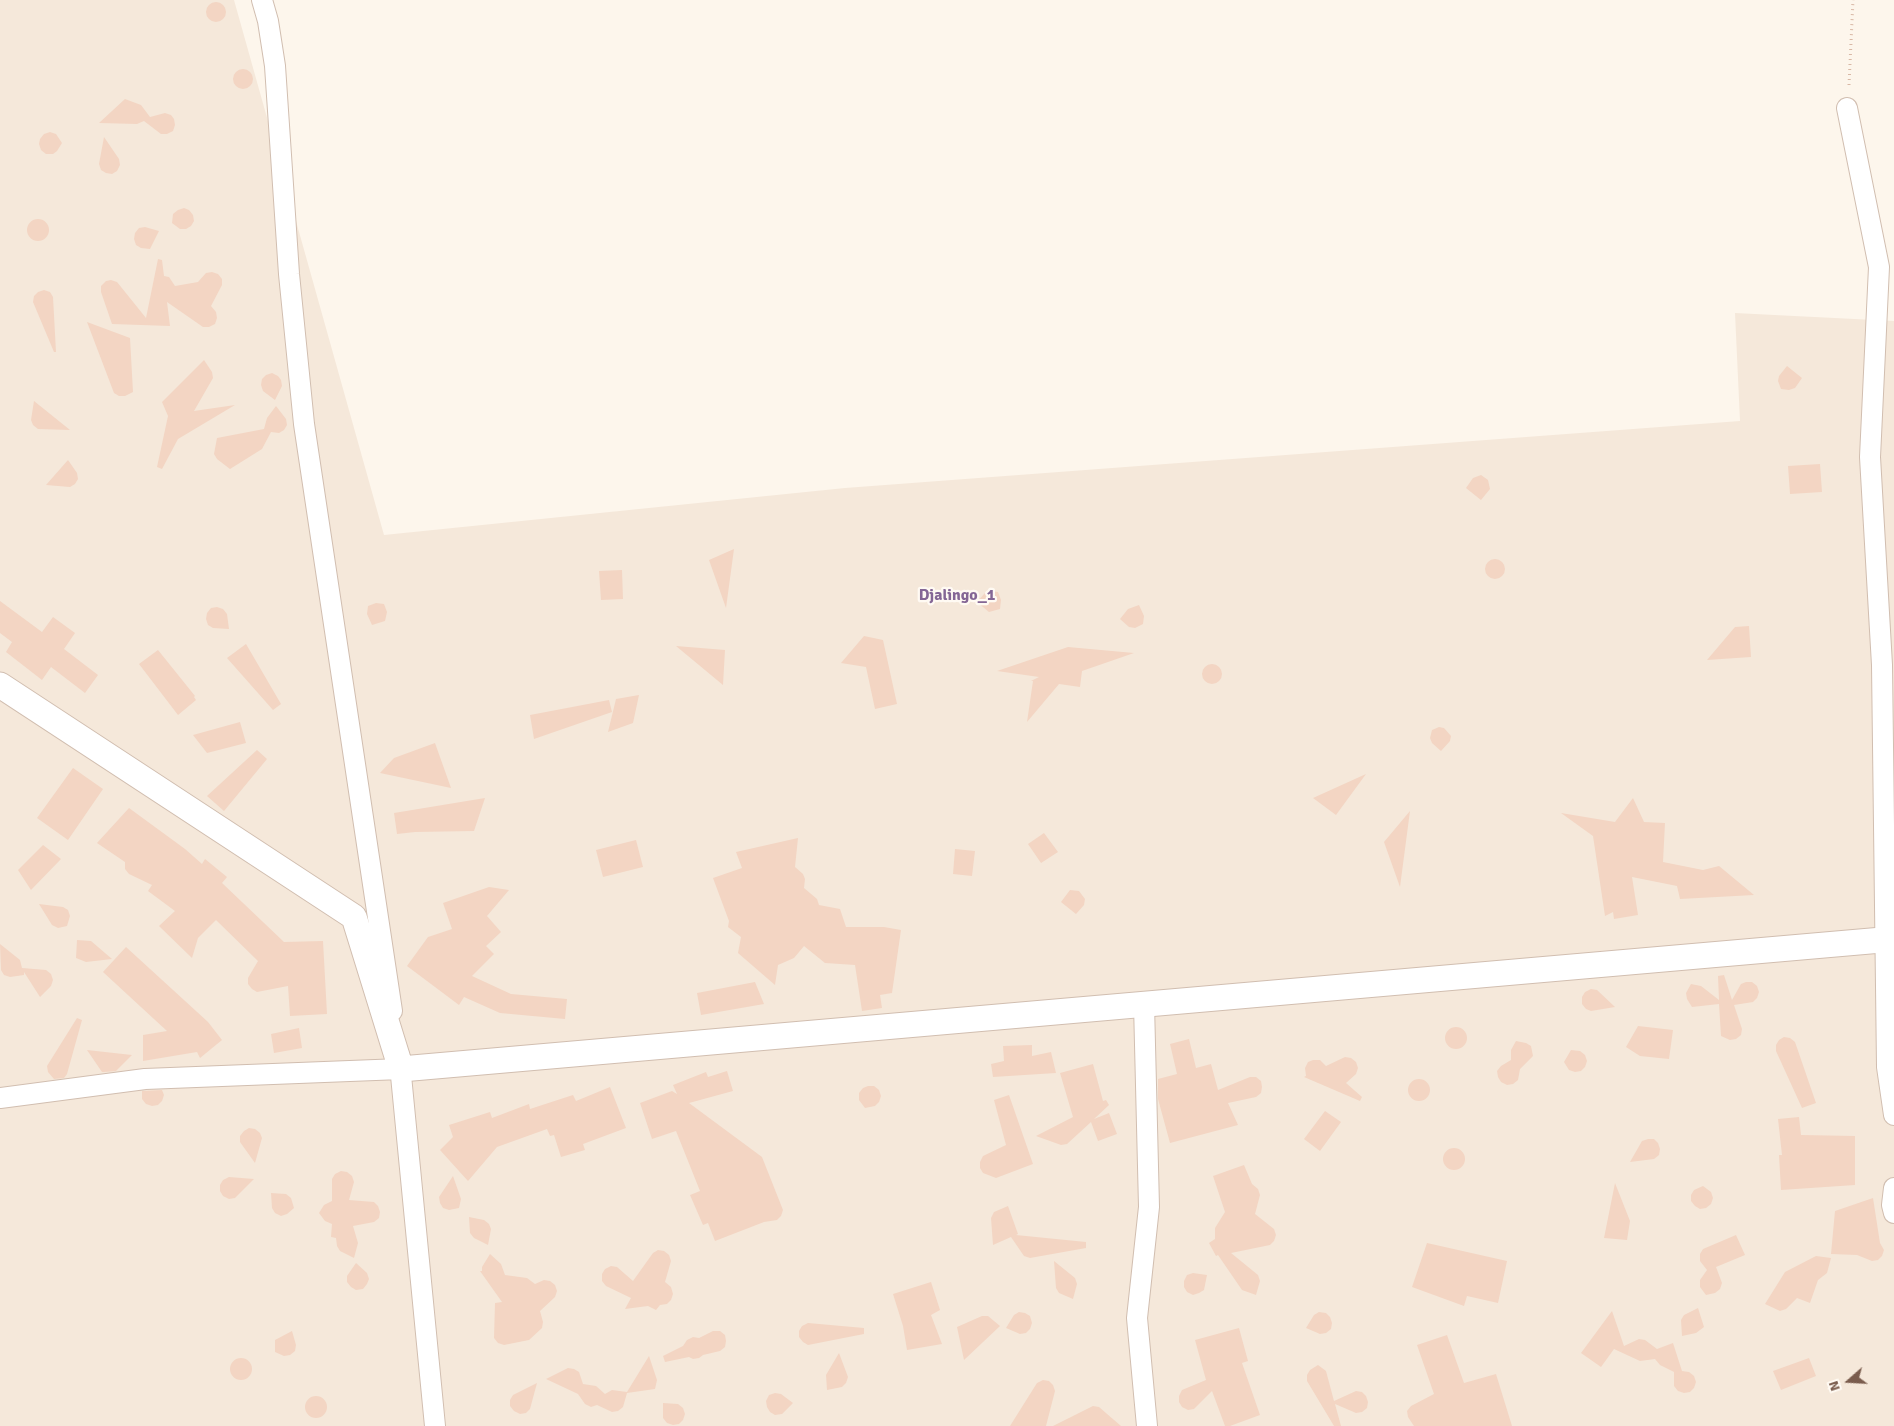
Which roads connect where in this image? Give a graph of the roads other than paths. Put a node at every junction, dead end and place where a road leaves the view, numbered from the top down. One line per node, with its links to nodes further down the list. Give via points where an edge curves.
1 (262, 0): 6 (street, via 275,66 289,274 304,424)
2 (1848, 108): 4 (street, via 1879,267 1870,457 1882,665)
3 (0, 685): 6 (street, via 354,917)
4 (1890, 939): 5 (street); 8 (street, via 1887,1067)
5 (1144, 1004): 6 (street); 12 (street, via 1149,1207 1137,1318)
6 (401, 1069): 7 (street, via 144,1079); 11 (street)
7 (0, 1098)
8 (1894, 1115)
9 (1894, 1188): 10 (street)
10 (1894, 1212)
11 (435, 1426)
12 (1147, 1426)

